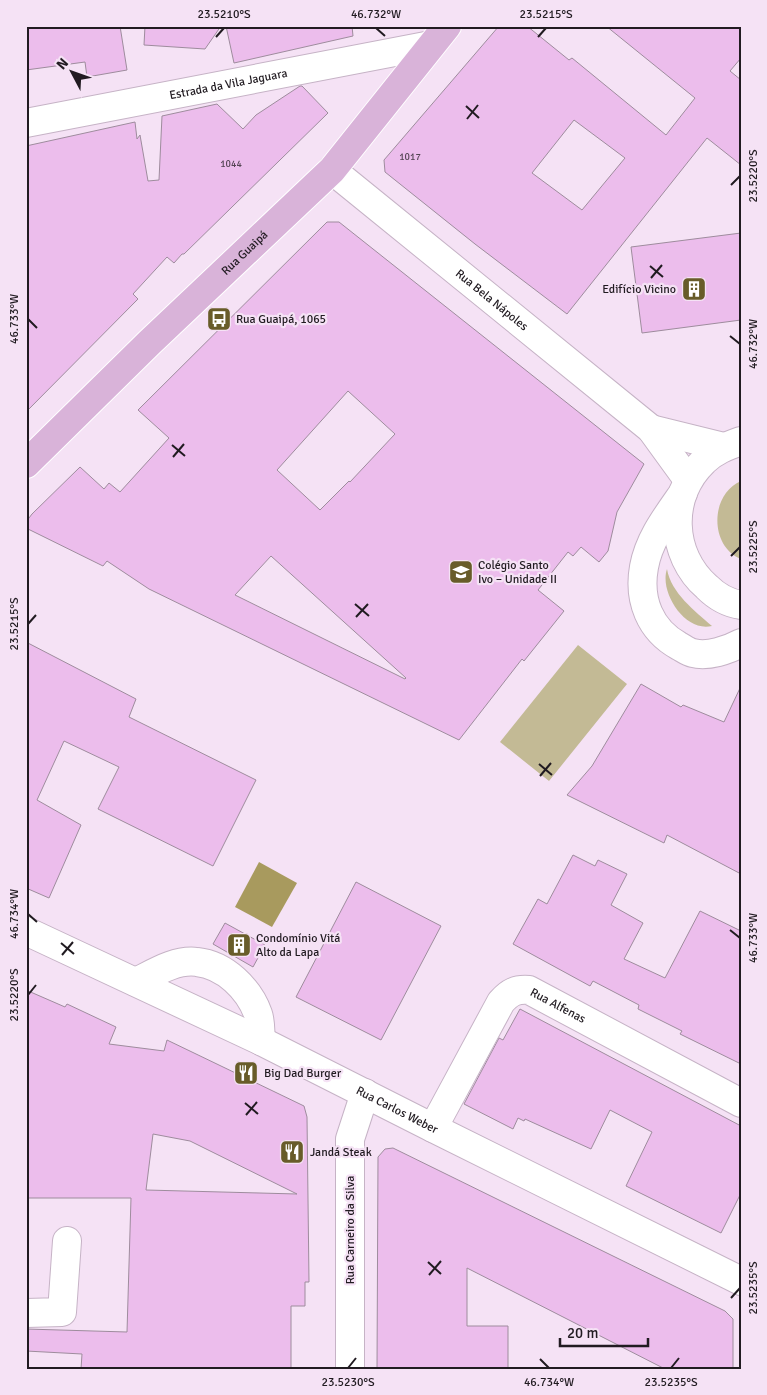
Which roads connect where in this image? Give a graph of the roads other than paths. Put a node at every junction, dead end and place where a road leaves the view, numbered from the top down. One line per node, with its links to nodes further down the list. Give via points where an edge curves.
1 (439, 36): 2 (street, Estrada da Vila Jaguara); 3 (main road, Rua Guaipá)
2 (26, 124)
3 (332, 170): 4 (street, Rua Bela Nápoles); 6 (main road, Rua Guaipá)
4 (651, 429): 5 (street); 7 (street)
5 (732, 444): 7 (street, via 704,461)
6 (30, 455)
7 (686, 486): 8 (street, via 677,515 678,538 685,561 698,580 716,595); 9 (street, via 650,543 644,569 647,613 670,641 692,653 706,654)
8 (741, 605)
9 (741, 643)
10 (26, 930): 11 (street, Rua Carlos Weber)
11 (136, 982): 12 (street, Rua Carlos Weber); 12 (street, via 178,964 196,962 216,967 232,977 247,993 258,1015)
12 (261, 1041): 13 (street, Rua Carlos Weber)
13 (365, 1094): 15 (street, Rua Carlos Weber); 19 (street, Rua Carneiro da Silva, via 350,1139)
14 (741, 1103): 15 (street, Rua Alfenas, via 528,990 518,989 501,1002)
15 (433, 1128): 17 (street, Rua Carlos Weber)
16 (67, 1241): 18 (street, via 62,1312)
17 (741, 1280)
18 (26, 1313)
19 (350, 1369)

